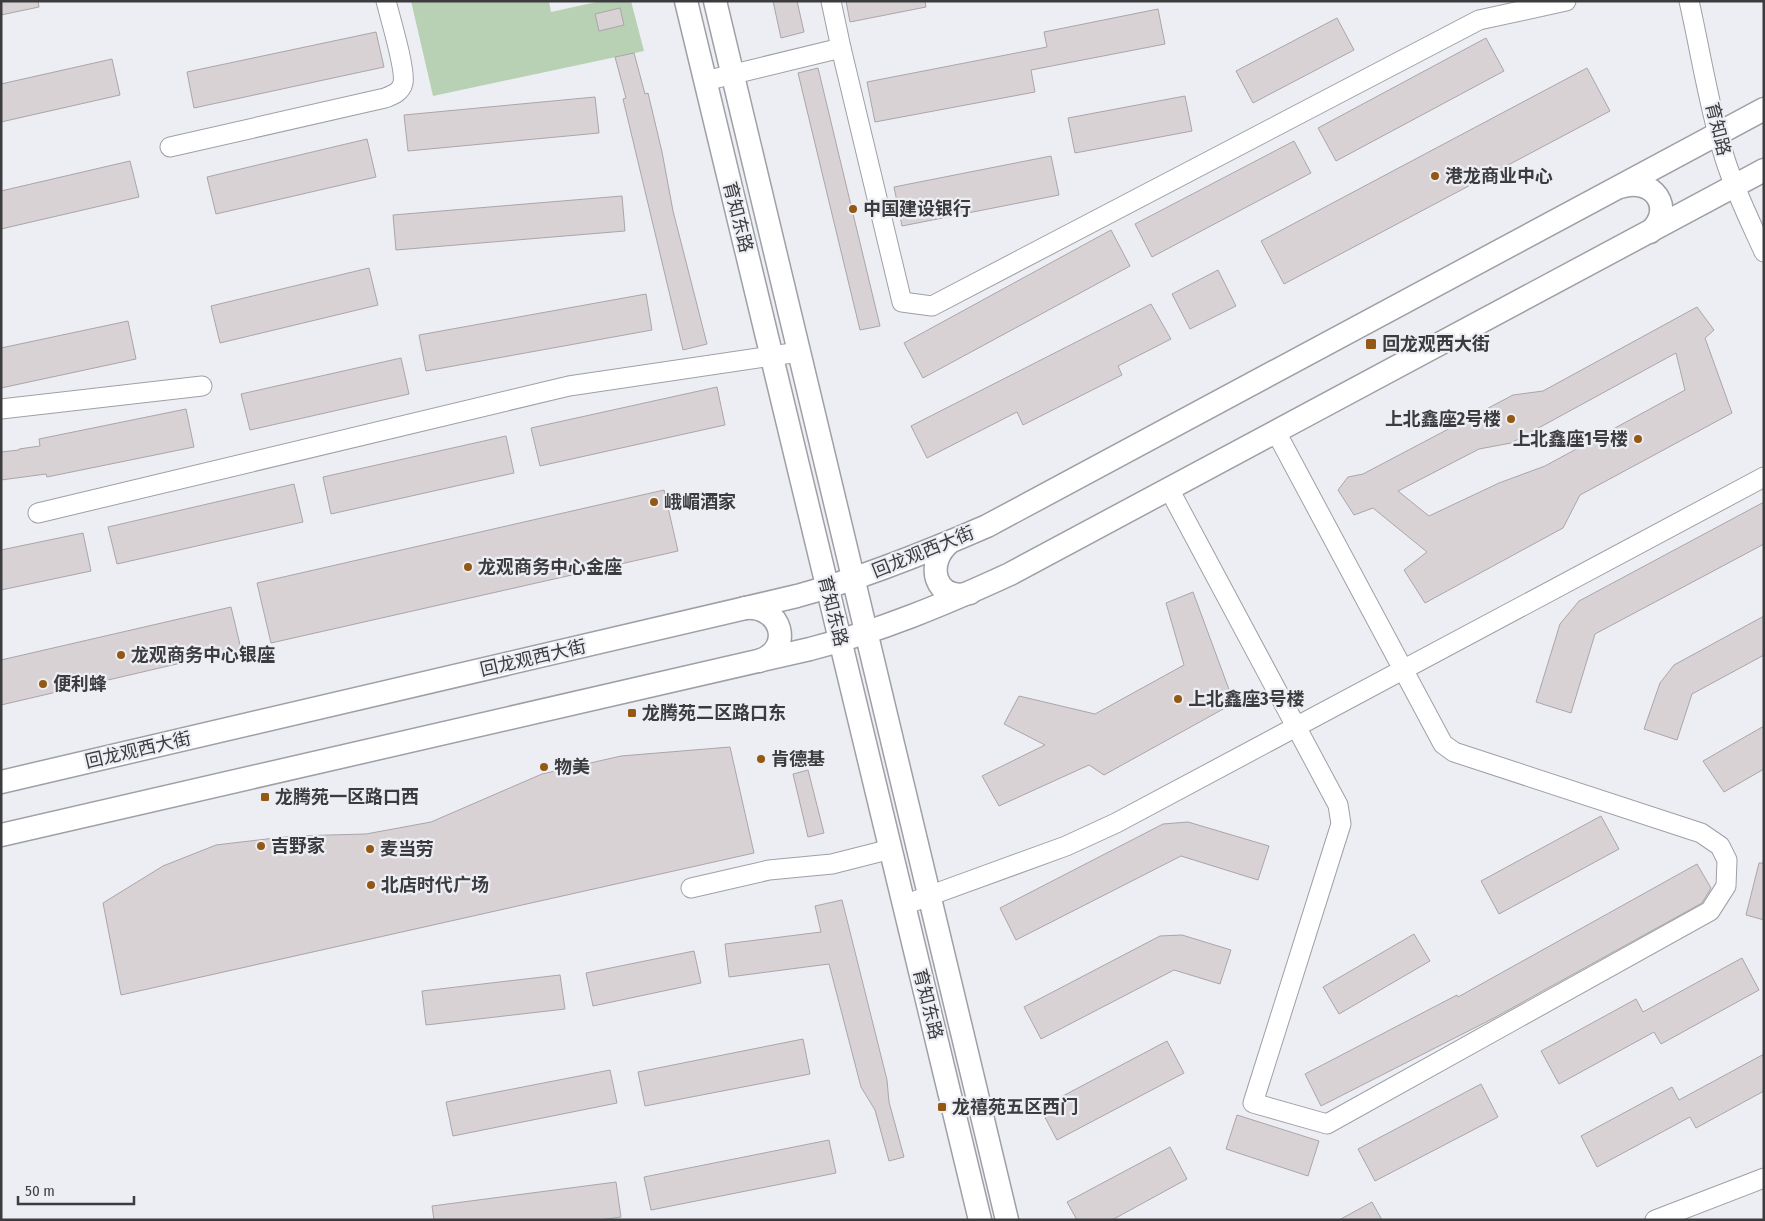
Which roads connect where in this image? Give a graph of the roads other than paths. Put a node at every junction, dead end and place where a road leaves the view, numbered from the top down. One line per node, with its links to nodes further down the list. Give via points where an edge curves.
1 (386, 1): 12 (street, via 403,71 403,84 396,94)
2 (686, 1): 9 (main road, 育知东路)
3 (715, 1): 8 (main road, 育知东路)
4 (831, 1): 7 (street)
5 (1566, 1): 7 (street, via 1479,20 932,306 902,302)
6 (1689, 1): 11 (street, 育知路)
7 (841, 48): 8 (street)
8 (732, 74): 9 (street); 18 (main road, 育知东路)
9 (705, 81): 19 (main road, 育知东路)
10 (1764, 109): 11 (main road, 回龙观西大街)
11 (1718, 134): 14 (street, 育知路); 15 (main road, 回龙观西大街)
12 (170, 147)
13 (1764, 170): 14 (main road)
14 (1735, 186): 16 (main road); 17 (street, 育知路)
15 (1619, 187): 16 (main road, via 1640,185 1656,193 1660,215); 26 (main road, 回龙观西大街, via 996,521)
16 (1650, 232): 22 (main road)
17 (1764, 252)
18 (799, 352): 19 (street); 27 (main road, 育知东路)
19 (772, 356): 25 (street, via 569,386); 28 (main road, 育知东路)
20 (202, 386): 21 (street)
21 (1, 409)
22 (1276, 432): 24 (main road); 34 (street)
23 (1764, 476): 34 (street)
24 (1169, 489): 29 (main road); 35 (street)
25 (38, 513)
26 (950, 542): 27 (main road, 回龙观西大街); 29 (main road, via 938,557 935,575 940,585 950,592)
27 (853, 580): 28 (main road, 回龙观西大街); 31 (main road, 育知东路)
28 (828, 588): 30 (main road, 回龙观西大街); 32 (main road, 育知东路)
29 (970, 593): 31 (main road)
30 (745, 608): 33 (main road, via 769,613 780,627 776,648 768,657); 36 (main road, 回龙观西大街)
31 (866, 633): 32 (main road); 40 (main road, 育知东路)
32 (840, 641): 33 (main road); 38 (main road, 育知东路)
33 (758, 661): 37 (main road)
34 (1403, 669): 35 (street); 35 (street, via 1443,744 1454,752 1702,832 1724,853 1727,860 1726,886 1710,911 1327,1124 1253,1103 1341,824 1338,805)
35 (1296, 726): 40 (street, via 1092,835)
36 (1, 782)
37 (1, 835)
38 (891, 849): 39 (street, via 832,864 769,870); 41 (main road, 育知东路)
39 (691, 888)
40 (929, 896): 41 (street); 44 (main road, 育知东路)
41 (904, 905): 43 (main road, 育知东路)
42 (1764, 1178): 45 (street)
43 (980, 1220)
44 (1007, 1220)
45 (1656, 1220)

